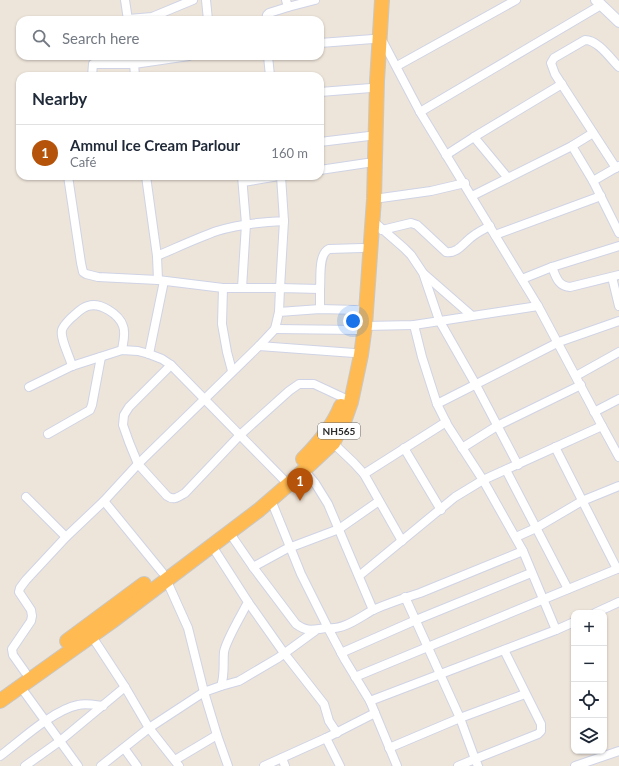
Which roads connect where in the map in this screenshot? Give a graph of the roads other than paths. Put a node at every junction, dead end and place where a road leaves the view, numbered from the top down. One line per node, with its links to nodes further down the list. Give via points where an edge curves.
1 (125, 0): 10 (street)
2 (193, 0): 11 (street)
3 (206, 0): 12 (street)
4 (314, 0): 9 (street)
5 (373, 0): 15 (highway, NH565, via 372,21)
6 (382, 0): 15 (highway, NH565)
7 (516, 0): 19 (street)
8 (598, 2): 14 (street); 27 (street)
9 (287, 4): 13 (street)
10 (127, 16)
11 (154, 16)
12 (208, 16)
13 (267, 16)
14 (619, 22)
15 (376, 37): 16 (street); 19 (street); 25 (highway, NH565); 46 (highway, NH565)
16 (324, 43)
17 (133, 60): 21 (street, via 93,64); 22 (street)
18 (268, 60): 23 (street)
19 (397, 66): 27 (street)
20 (619, 67): 24 (street, via 597,44 585,40 552,60 552,68)
21 (92, 72)
22 (134, 72)
23 (270, 72)
24 (562, 84): 28 (street); 30 (street)
25 (371, 88): 26 (street); 29 (highway, NH565)
26 (324, 92)
27 (420, 112): 33 (street)
28 (593, 133): 32 (street); 35 (street)
29 (369, 136): 31 (street); 34 (highway, NH565)
30 (474, 137): 33 (street); 37 (street)
31 (324, 142)
32 (572, 146): 37 (street); 42 (street)
33 (446, 155): 43 (street)
34 (367, 163): 36 (street); 54 (highway, NH565)
35 (617, 167): 42 (street)
36 (324, 169)
37 (508, 178): 44 (street)
38 (69, 180): 60 (street, via 83,272 98,277)
39 (147, 180): 55 (street)
40 (242, 180): 48 (street)
41 (280, 180): 47 (street)
42 (593, 181): 45 (street)
43 (464, 184): 44 (street); 46 (street)
44 (472, 196): 50 (street)
45 (601, 196): 51 (street); 52 (street)
46 (374, 199): 49 (highway, NH565)
47 (284, 221): 48 (street); 63 (street)
48 (246, 224): 55 (street, via 216,231); 62 (street)
49 (377, 226): 50 (street, via 411,223 417,225 446,252 451,253); 57 (street, via 411,255); 74 (highway, NH565)
50 (490, 226): 52 (street)
51 (619, 233)
52 (495, 235): 59 (street)
53 (619, 246): 56 (street)
54 (362, 248): 64 (street, via 326,251 322,257); 68 (highway, NH565)
55 (157, 256): 60 (street)
56 (552, 267): 58 (street, via 559,283 564,287); 59 (street)
57 (423, 273): 70 (street); 71 (street)
58 (616, 276): 66 (street)
59 (522, 278): 65 (street)
60 (161, 280): 61 (street); 81 (street)
61 (223, 288): 62 (street); 85 (street, via 222,324)
62 (242, 288): 63 (street)
63 (280, 288): 64 (street); 69 (street)
64 (320, 289): 67 (street)
65 (538, 306): 70 (street); 76 (street)
66 (619, 306)
67 (320, 309): 68 (street); 69 (street)
68 (358, 310): 74 (highway, NH565)
69 (279, 312): 75 (street)
70 (471, 316): 71 (street)
71 (439, 320): 73 (street); 87 (street)
72 (619, 321): 76 (street)
73 (414, 325): 74 (street); 93 (street)
74 (361, 328): 75 (street); 80 (highway, NH565); 100 (highway, NH565, via 361,355 351,402)
75 (275, 329): 77 (street)
76 (558, 342): 86 (street); 87 (street)
77 (259, 346): 80 (street); 85 (street)
78 (122, 350): 81 (street); 82 (street); 84 (street, via 124,326 105,308 93,304 86,306 72,317 62,331)
79 (619, 352): 86 (street)
80 (354, 353): 90 (highway, NH565)
81 (149, 354): 83 (street, via 162,358)
82 (101, 357): 84 (street); 98 (street, via 92,405 87,412)
83 (171, 365): 91 (street); 105 (street, via 124,415 123,425)
84 (72, 366): 89 (street)
85 (232, 371): 91 (street)
86 (576, 376): 88 (street)
87 (476, 385): 93 (street); 96 (street)
88 (581, 385): 94 (street); 96 (street)
89 (29, 387)
90 (344, 398): 99 (street, via 314,384 299,384); 110 (highway, NH565, via 338,414 324,436)
91 (205, 399): 99 (street); 105 (street)
92 (619, 399): 94 (street)
93 (437, 404): 95 (street)
94 (594, 412): 97 (street)
95 (446, 422): 102 (street); 103 (street)
96 (497, 426): 103 (street); 106 (street)
97 (602, 426): 101 (street); 104 (street)
98 (48, 434)
99 (240, 435): 105 (street, via 185,493 175,499 167,496); 110 (street)
100 (333, 443): 107 (highway, NH565); 109 (street)
101 (554, 447): 106 (street); 117 (street)
102 (404, 448): 109 (street); 118 (street)
103 (462, 448): 111 (street)
104 (619, 457)
105 (138, 464): 115 (street)
106 (518, 465): 108 (street)
107 (304, 470): 114 (highway, NH565); 120 (street, via 319,488)
108 (506, 470): 111 (street); 119 (street)
109 (364, 474): 116 (street)
110 (283, 479): 131 (highway, NH565)
111 (483, 480): 118 (street, via 455,497); 123 (street)
112 (619, 486): 117 (street)
113 (26, 497): 122 (street)
114 (271, 500): 121 (highway, NH565); 126 (street)
115 (104, 501): 122 (street); 131 (street)
116 (379, 501): 120 (street); 124 (street)
117 (582, 501): 119 (street); 129 (street)
118 (441, 510): 124 (street)
119 (536, 528): 123 (street); 133 (street)
120 (339, 529): 126 (street); 132 (street)
121 (229, 532): 125 (highway, NH565); 128 (street)
122 (66, 537): 150 (street, via 20,588 19,592 32,616 12,649 13,655)
123 (516, 538): 127 (street)
124 (402, 541): 132 (street)
125 (212, 546): 131 (highway, NH565); 136 (street)
126 (291, 547): 128 (street); 142 (street)
127 (523, 551): 130 (street); 134 (street)
128 (253, 567): 143 (street, via 296,624 302,629)
129 (618, 568): 133 (street)
130 (532, 573): 135 (street); 140 (street)
131 (164, 575): 145 (highway, NH565); 150 (highway, NH565, via 104,613); 157 (street, via 188,628)
132 (359, 576): 138 (street)
133 (568, 588): 135 (street)
134 (405, 597): 138 (street); 140 (street)
135 (543, 600): 144 (street); 146 (street)
136 (248, 602): 148 (street); 154 (street, via 226,644 224,679)
137 (619, 602): 139 (street)
138 (373, 610): 142 (street, via 339,628)
139 (602, 610)
140 (416, 620): 146 (street); 149 (street)
141 (571, 623): 144 (street)
142 (328, 628): 143 (street); 149 (street)
143 (317, 629): 148 (street)
144 (556, 630): 147 (street)
145 (91, 636): 153 (highway, NH565); 155 (street)
146 (428, 646): 151 (street); 152 (street)
147 (504, 650): 151 (street); 158 (street)
148 (284, 653): 154 (street, via 239,681); 166 (street, via 324,704)
149 (341, 653): 152 (street)
150 (25, 672): 156 (highway, NH565)
151 (440, 675): 160 (street); 163 (street)
152 (355, 677): 160 (street)
153 (20, 686): 159 (highway, NH565); 164 (street)
154 (221, 686): 157 (street)
155 (125, 687): 161 (street); 165 (street)
156 (0, 691)
157 (204, 692): 165 (street); 167 (street)
158 (525, 694): 163 (street); 176 (street, via 541,724 541,731)
159 (0, 701)
160 (370, 701): 162 (street)
161 (103, 706): 164 (street, via 79,704); 169 (street)
162 (375, 713): 166 (street); 171 (street)
163 (460, 718): 171 (street); 176 (street)
164 (45, 721): 169 (street); 173 (street)
165 (149, 728): 170 (street); 175 (street)
166 (337, 732): 168 (street)
167 (217, 735): 175 (street); 181 (street)
168 (326, 738): 174 (street); 183 (street)
169 (60, 741): 177 (street); 178 (street)
170 (124, 748): 179 (street); 180 (street)
171 (389, 748): 184 (street)
172 (619, 752): 186 (street)
173 (0, 756)
174 (284, 762): 182 (street, via 274,761)
175 (177, 763)
176 (476, 763): 185 (street)
177 (25, 766)
178 (78, 766)
179 (101, 766)
180 (137, 766)
181 (228, 766)
182 (264, 766)
183 (340, 766)
184 (397, 766)
185 (458, 766)
186 (575, 766)

